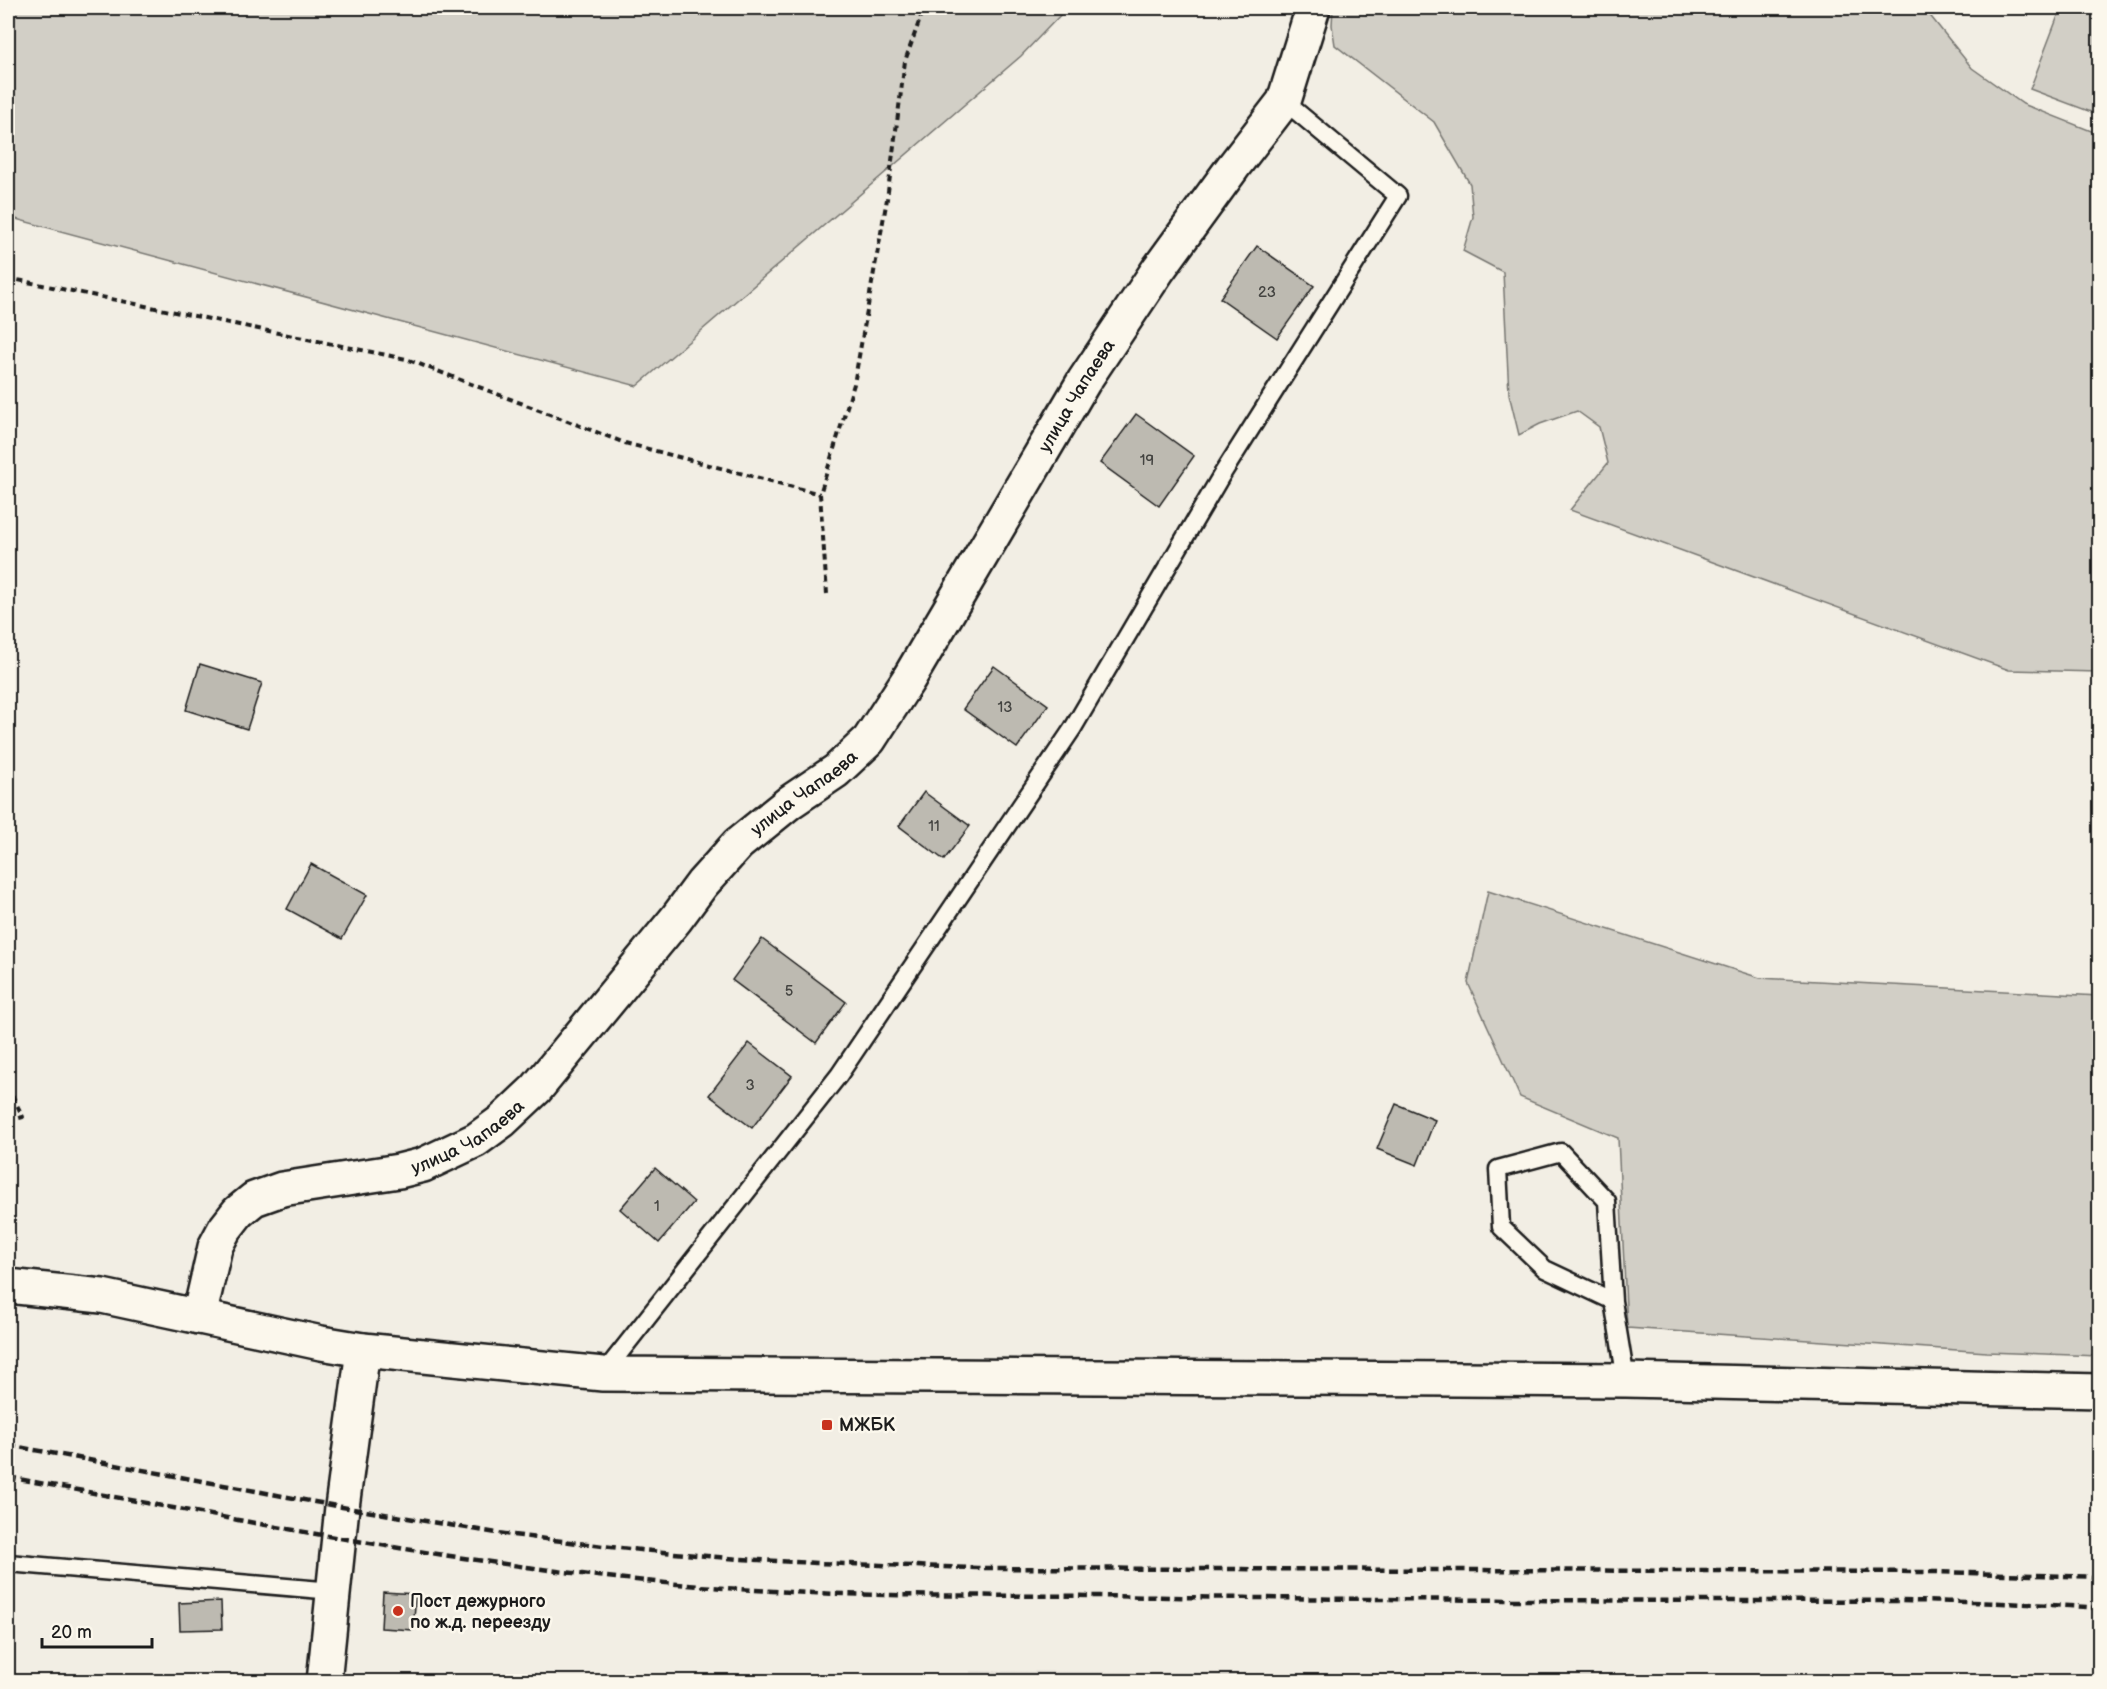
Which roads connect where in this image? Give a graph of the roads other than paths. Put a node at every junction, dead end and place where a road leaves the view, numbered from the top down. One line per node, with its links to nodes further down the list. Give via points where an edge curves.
1 (1313, 8): 2 (street)
2 (1284, 101): 5 (street, улица Чапаева, via 1158,270 1084,381 869,740 836,771 738,844 536,1089 502,1121 476,1140 423,1165 282,1189 254,1199 238,1212 215,1247); 7 (lane, via 1398,196 1221,476 1073,728 839,1075)
3 (8, 1286): 5 (street, via 102,1296)
4 (1613, 1301): 4 (lane, via 1607,1201 1561,1152 1498,1169 1501,1227 1545,1269); 8 (lane)
5 (199, 1317): 6 (street)
6 (363, 1350): 7 (street); 11 (street)
7 (603, 1374): 8 (street)
8 (1626, 1380): 9 (street)
9 (2100, 1391)
10 (8, 1563): 11 (lane)
11 (333, 1591): 12 (street)
12 (324, 1682)

